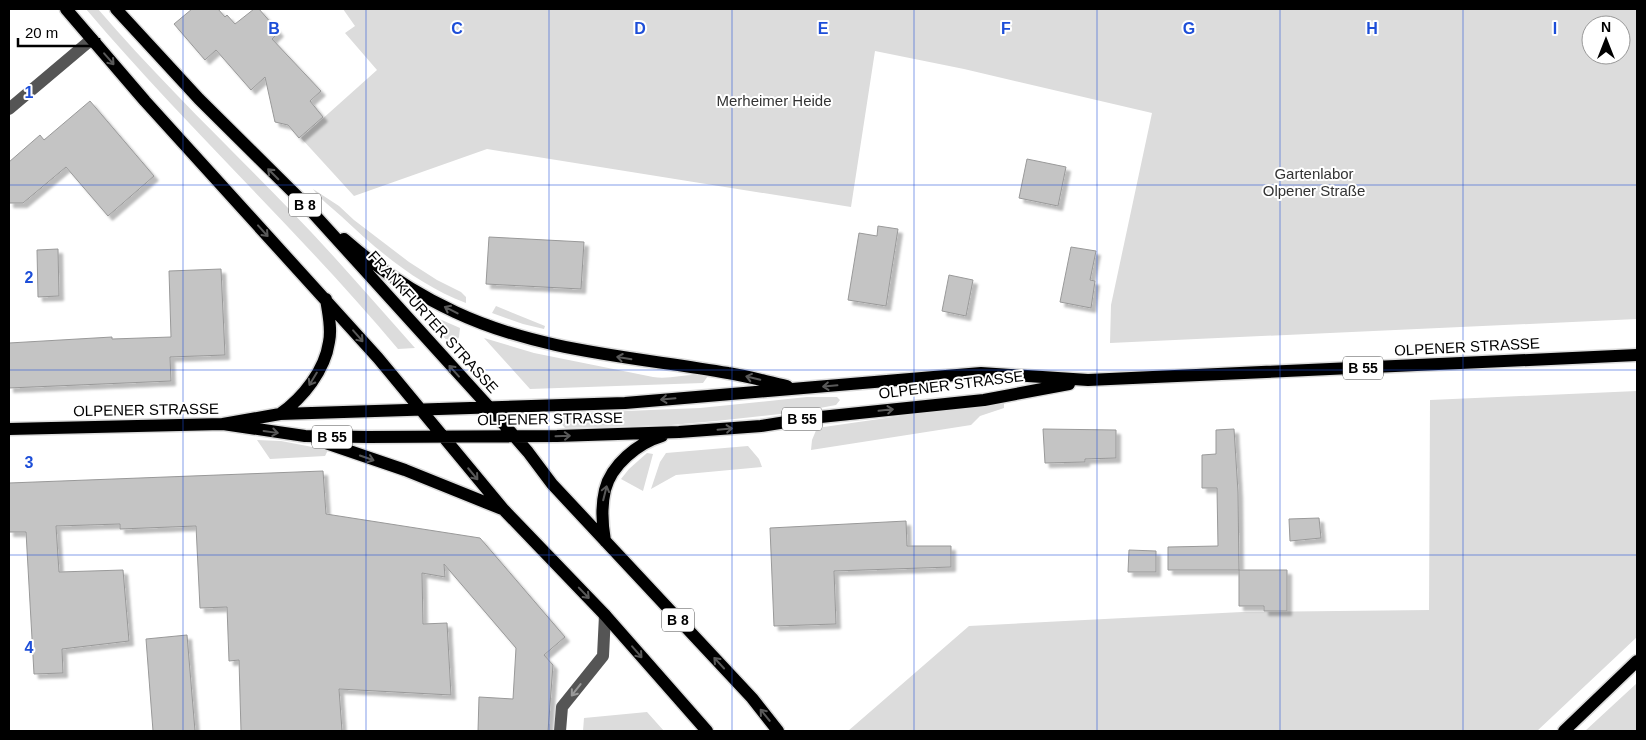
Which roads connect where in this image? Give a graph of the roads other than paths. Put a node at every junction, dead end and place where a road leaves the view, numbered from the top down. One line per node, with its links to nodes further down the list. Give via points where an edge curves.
1 (66, 9): 3 (main road)
2 (116, 9): 5 (main road, FRANKFURTER STRASSE / B 8, one-way to 2, via 199,99)
3 (92, 39): 4 (street); 6 (main road, one-way to 6)
4 (9, 109)
5 (303, 202): 9 (main road, one-way to 5, via 730,373 617,357 497,329 466,317 388,274); 10 (main road, FRANKFURTER STRASSE / B 8, one-way to 5)
6 (326, 299): 11 (main road, one-way to 11); 12 (main road, one-way to 12, via 330,342 324,362 309,386)
7 (1637, 355): 8 (main road, OLPENER STRASSE / B 55)
8 (1088, 380): 9 (main road, OLPENER STRASSE / B 55, one-way to 9, via 981,373); 15 (main road, OLPENER STRASSE / B 55, one-way to 8, via 761,426 984,400)
9 (799, 389): 10 (main road, OLPENER STRASSE / B 55, one-way to 10, via 625,403)
10 (488, 406): 11 (main road, B 55); 18 (main road, FRANKFURTER STRASSE / B 8)
11 (420, 408): 12 (main road, B 55); 17 (main road)
12 (280, 414): 13 (main road, B 55)
13 (223, 424): 14 (main road, OLPENER STRASSE / B 55); 16 (main road, OLPENER STRASSE / B 55, one-way to 16)
14 (9, 429)
15 (679, 432): 18 (main road, OLPENER STRASSE / B 55, one-way to 15); 20 (main road, one-way to 15, via 602,525 605,489 616,468 644,444)
16 (305, 436): 17 (main road, OLPENER STRASSE / B 55); 19 (main road, one-way to 19, via 405,470)
17 (442, 436): 18 (main road, OLPENER STRASSE / B 55); 19 (main road, one-way to 19)
18 (514, 436): 20 (main road, FRANKFURTER STRASSE / B 8, via 552,484)
19 (504, 510): 21 (main road, one-way to 21)
20 (605, 541): 25 (main road, FRANKFURTER STRASSE / B 8, one-way to 20, via 752,698)
21 (605, 615): 23 (street, one-way to 23, via 603,656 562,708); 24 (main road, one-way to 24)
22 (1637, 661): 26 (main road)
23 (560, 731)
24 (707, 731)
25 (778, 731)
26 (1564, 731)

